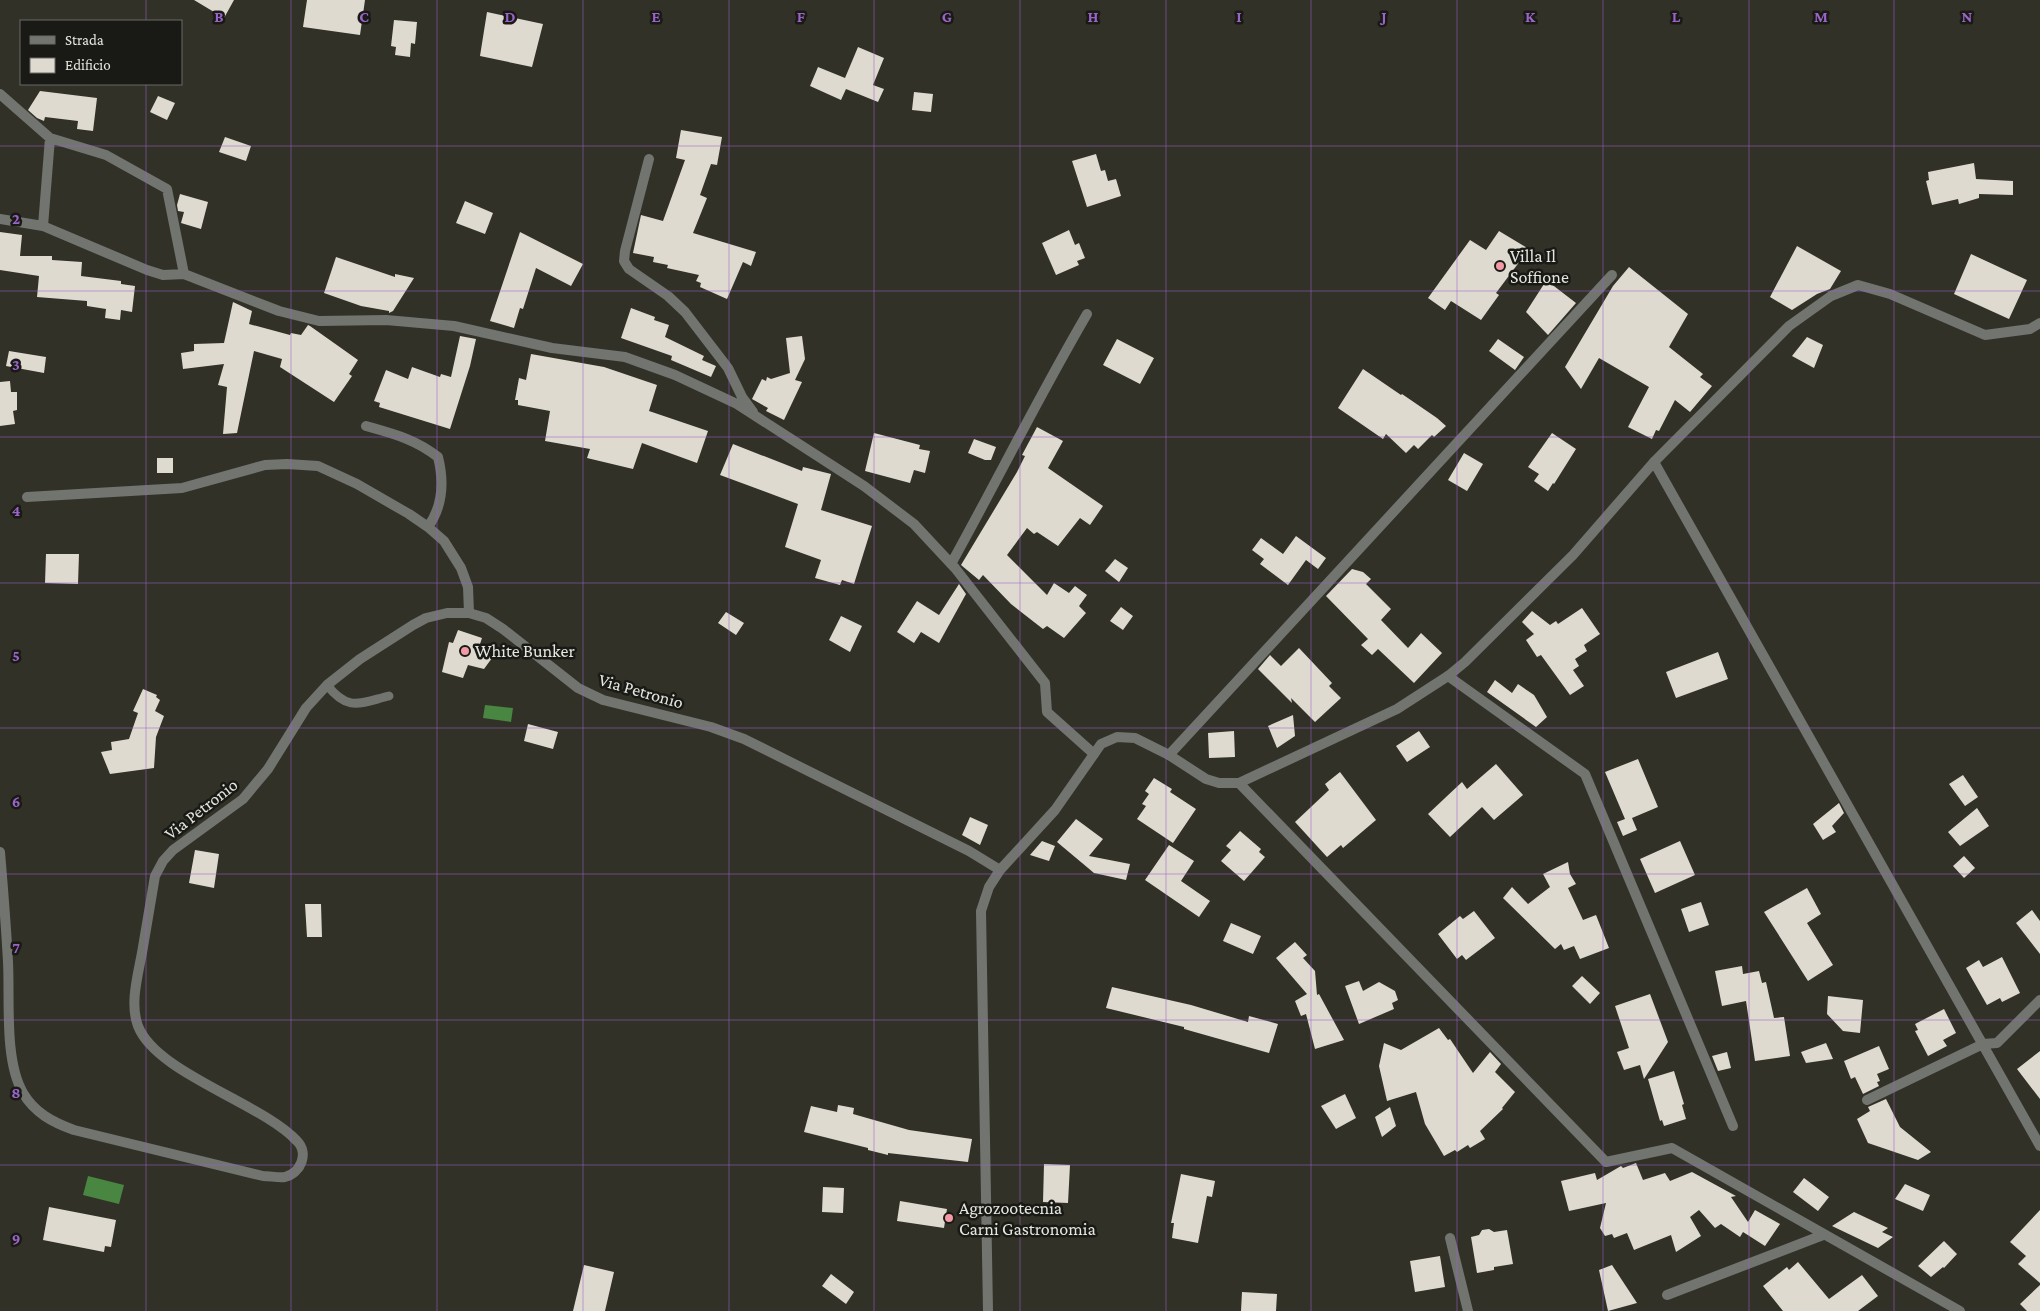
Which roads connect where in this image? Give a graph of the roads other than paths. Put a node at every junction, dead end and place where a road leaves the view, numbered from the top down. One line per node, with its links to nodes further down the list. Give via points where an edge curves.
1 (0, 94): 2 (street)
2 (50, 138): 5 (street); 6 (street, via 106,155 167,188)
3 (649, 159): 10 (street, via 624,261 629,269 685,312 728,368 742,397)
4 (0, 219): 5 (street)
5 (43, 226): 6 (street, via 155,272)
6 (184, 274): 10 (street, via 280,311 318,321 386,320 454,326 552,348 625,357 675,375)
7 (1612, 275): 21 (street)
8 (1087, 314): 15 (street)
9 (2040, 323): 12 (street, via 2030,329 1985,334 1890,294 1858,285 1832,296 1789,326)
10 (756, 416): 15 (street, via 864,486 914,524)
11 (366, 426): 14 (street, via 405,437 425,446 438,457 443,481 440,500)
12 (1654, 462): 17 (street, via 1573,555); 26 (street)
13 (27, 497): 14 (street, via 182,488 264,465 318,466 366,489)
14 (428, 527): 16 (street, via 444,541 461,568 468,587)
15 (952, 564): 20 (street, via 1046,684 1047,712)
16 (469, 613): 18 (street, Via Petronio, via 446,613 426,618 360,659); 24 (street, Via Petronio, via 486,618 503,629 586,692 604,700 711,727 744,739 969,851)
17 (1448, 676): 22 (street, via 1397,709); 28 (street, via 1585,774)
18 (327, 685): 19 (lane, via 340,700 355,704); 23 (street, Via Petronio, via 306,708 252,790 163,860 154,876 134,999 138,1027 153,1048 182,1069 284,1128 300,1143 303,1163 285,1177 263,1176 74,1130 50,1122 36,1109 23,1092 11,1059)
19 (389, 696)
20 (1094, 754): 21 (street, via 1101,744 1117,737 1135,738); 24 (street, via 1055,810)
21 (1169, 755): 22 (street, via 1206,779)
22 (1239, 783): 30 (street, via 1606,1162 1672,1148)
23 (0, 852)
24 (1000, 870): 33 (street, via 989,887 981,911)
25 (2040, 1000): 26 (street, via 1996,1043)
26 (1983, 1044): 27 (street); 29 (street)
27 (1867, 1100)
28 (1734, 1126)
29 (2040, 1146)
30 (1823, 1235): 32 (street); 35 (street)
31 (1450, 1238): 34 (street)
32 (1667, 1295)
33 (988, 1311)
34 (1468, 1311)
35 (1960, 1311)

